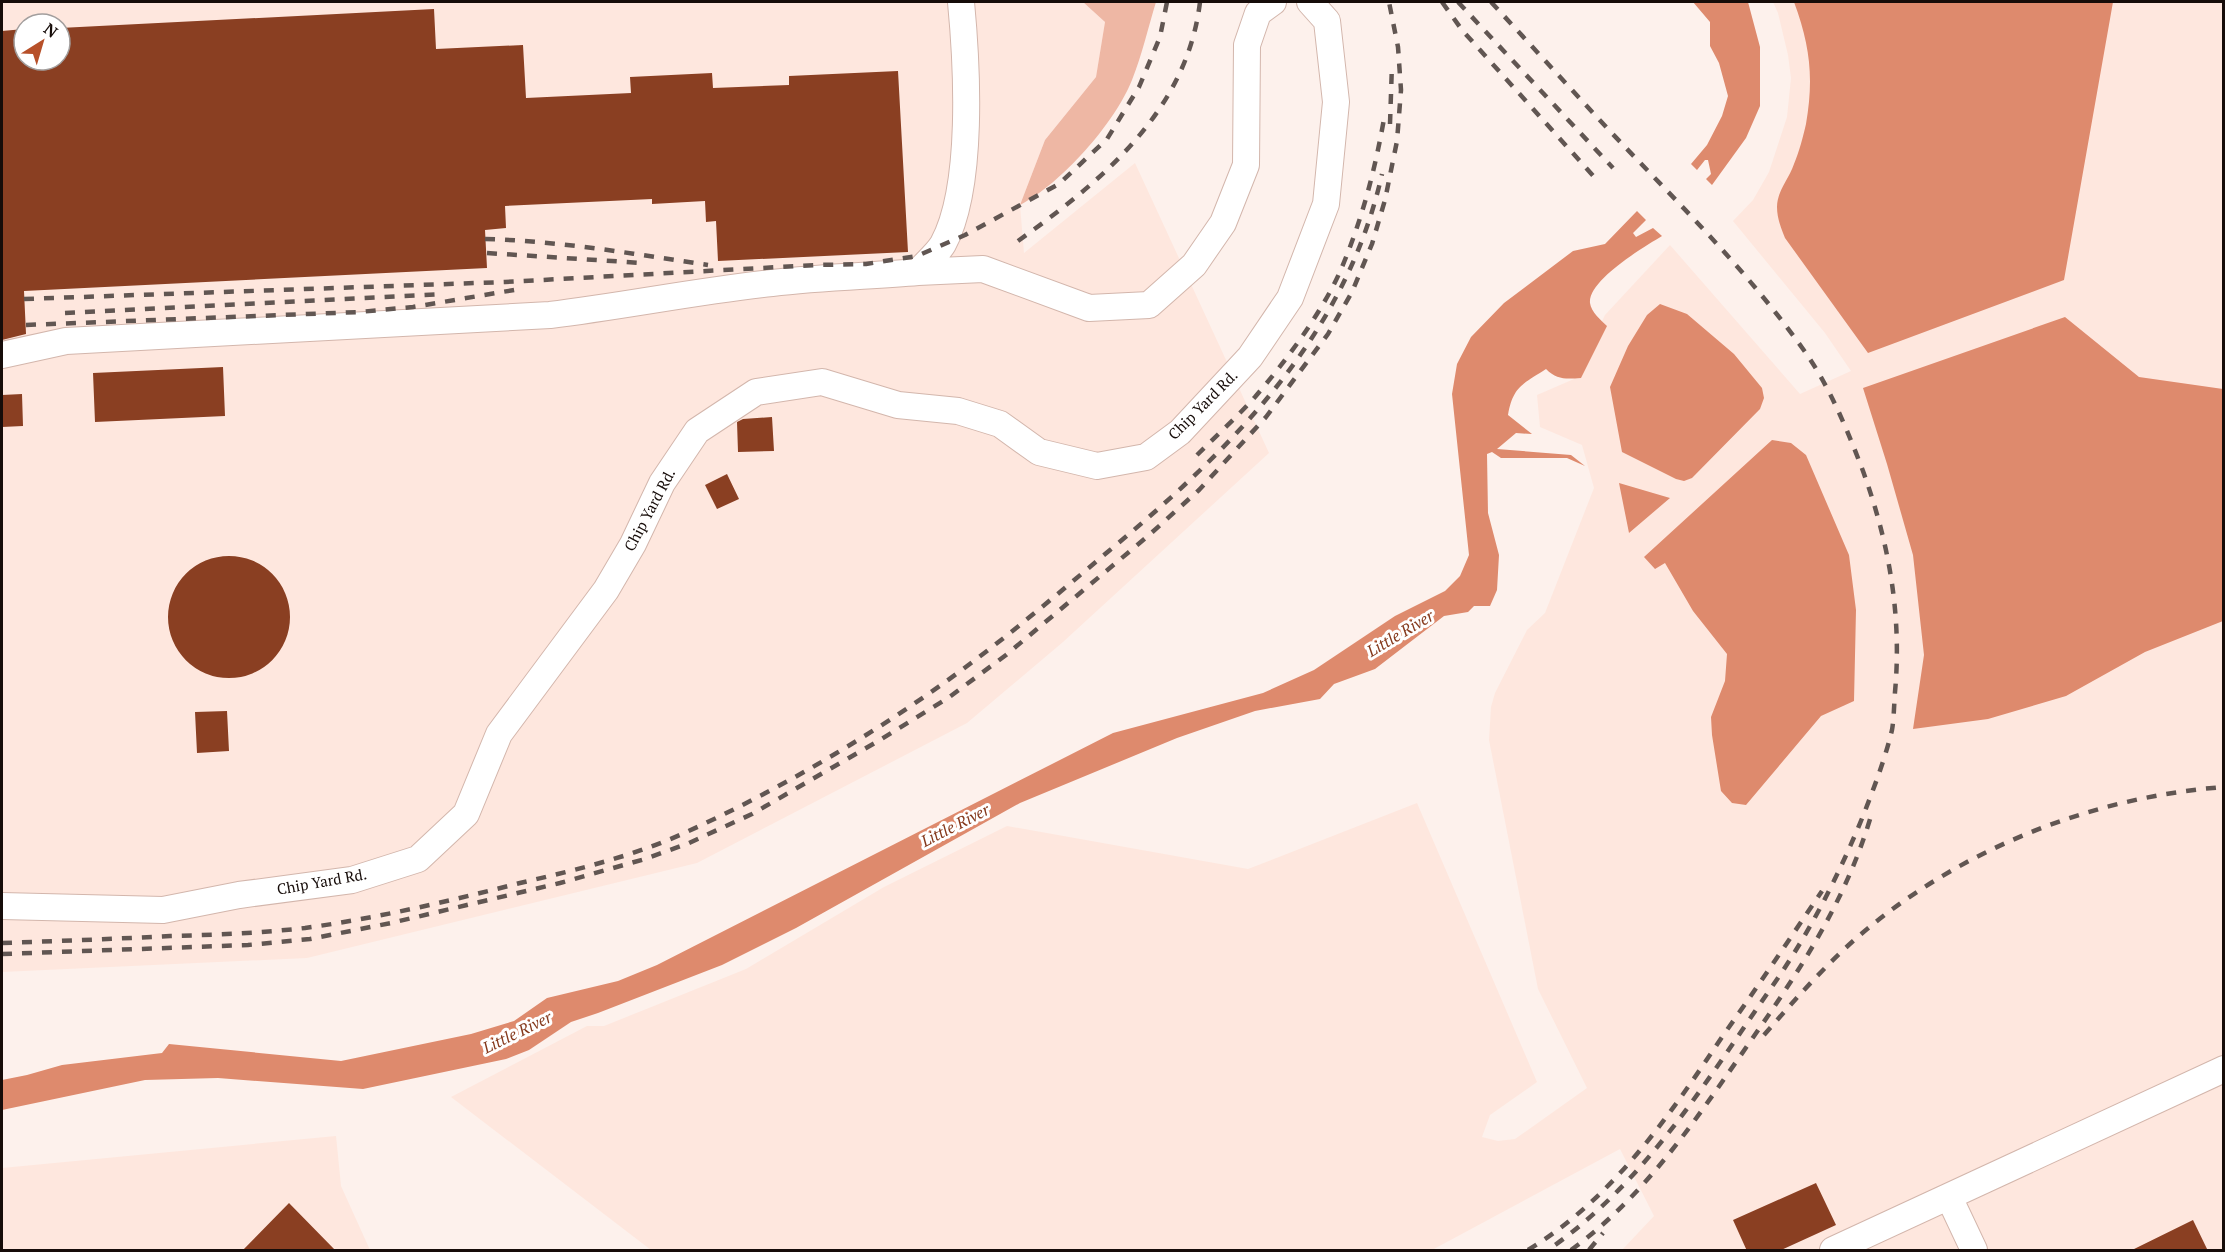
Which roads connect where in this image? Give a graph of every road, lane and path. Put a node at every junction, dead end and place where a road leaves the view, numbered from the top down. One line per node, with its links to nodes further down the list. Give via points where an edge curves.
1 (961, 2): 4 (lane, via 966,123 960,188 942,245)
2 (1273, 2): 4 (lane, via 1258,14 1247,45 1246,165 1223,223 1194,265 1149,305 1089,308 982,269)
3 (1310, 2): 6 (lane, Chip Yard Rd., via 1327,21 1336,102 1326,204 1290,298 1250,357 1180,432 1146,457 1097,466 1039,452 1000,424 958,411 898,405 822,382 756,392 696,431 662,483 606,590 499,734 466,814 418,859 352,880 163,910)
4 (918, 272): 5 (lane, via 775,282 550,315 66,341)
5 (2, 355)
6 (2, 906)
7 (2223, 1069): 8 (lane)
8 (1949, 1197): 9 (lane); 10 (lane)
9 (1833, 1251)
10 (1974, 1251)

